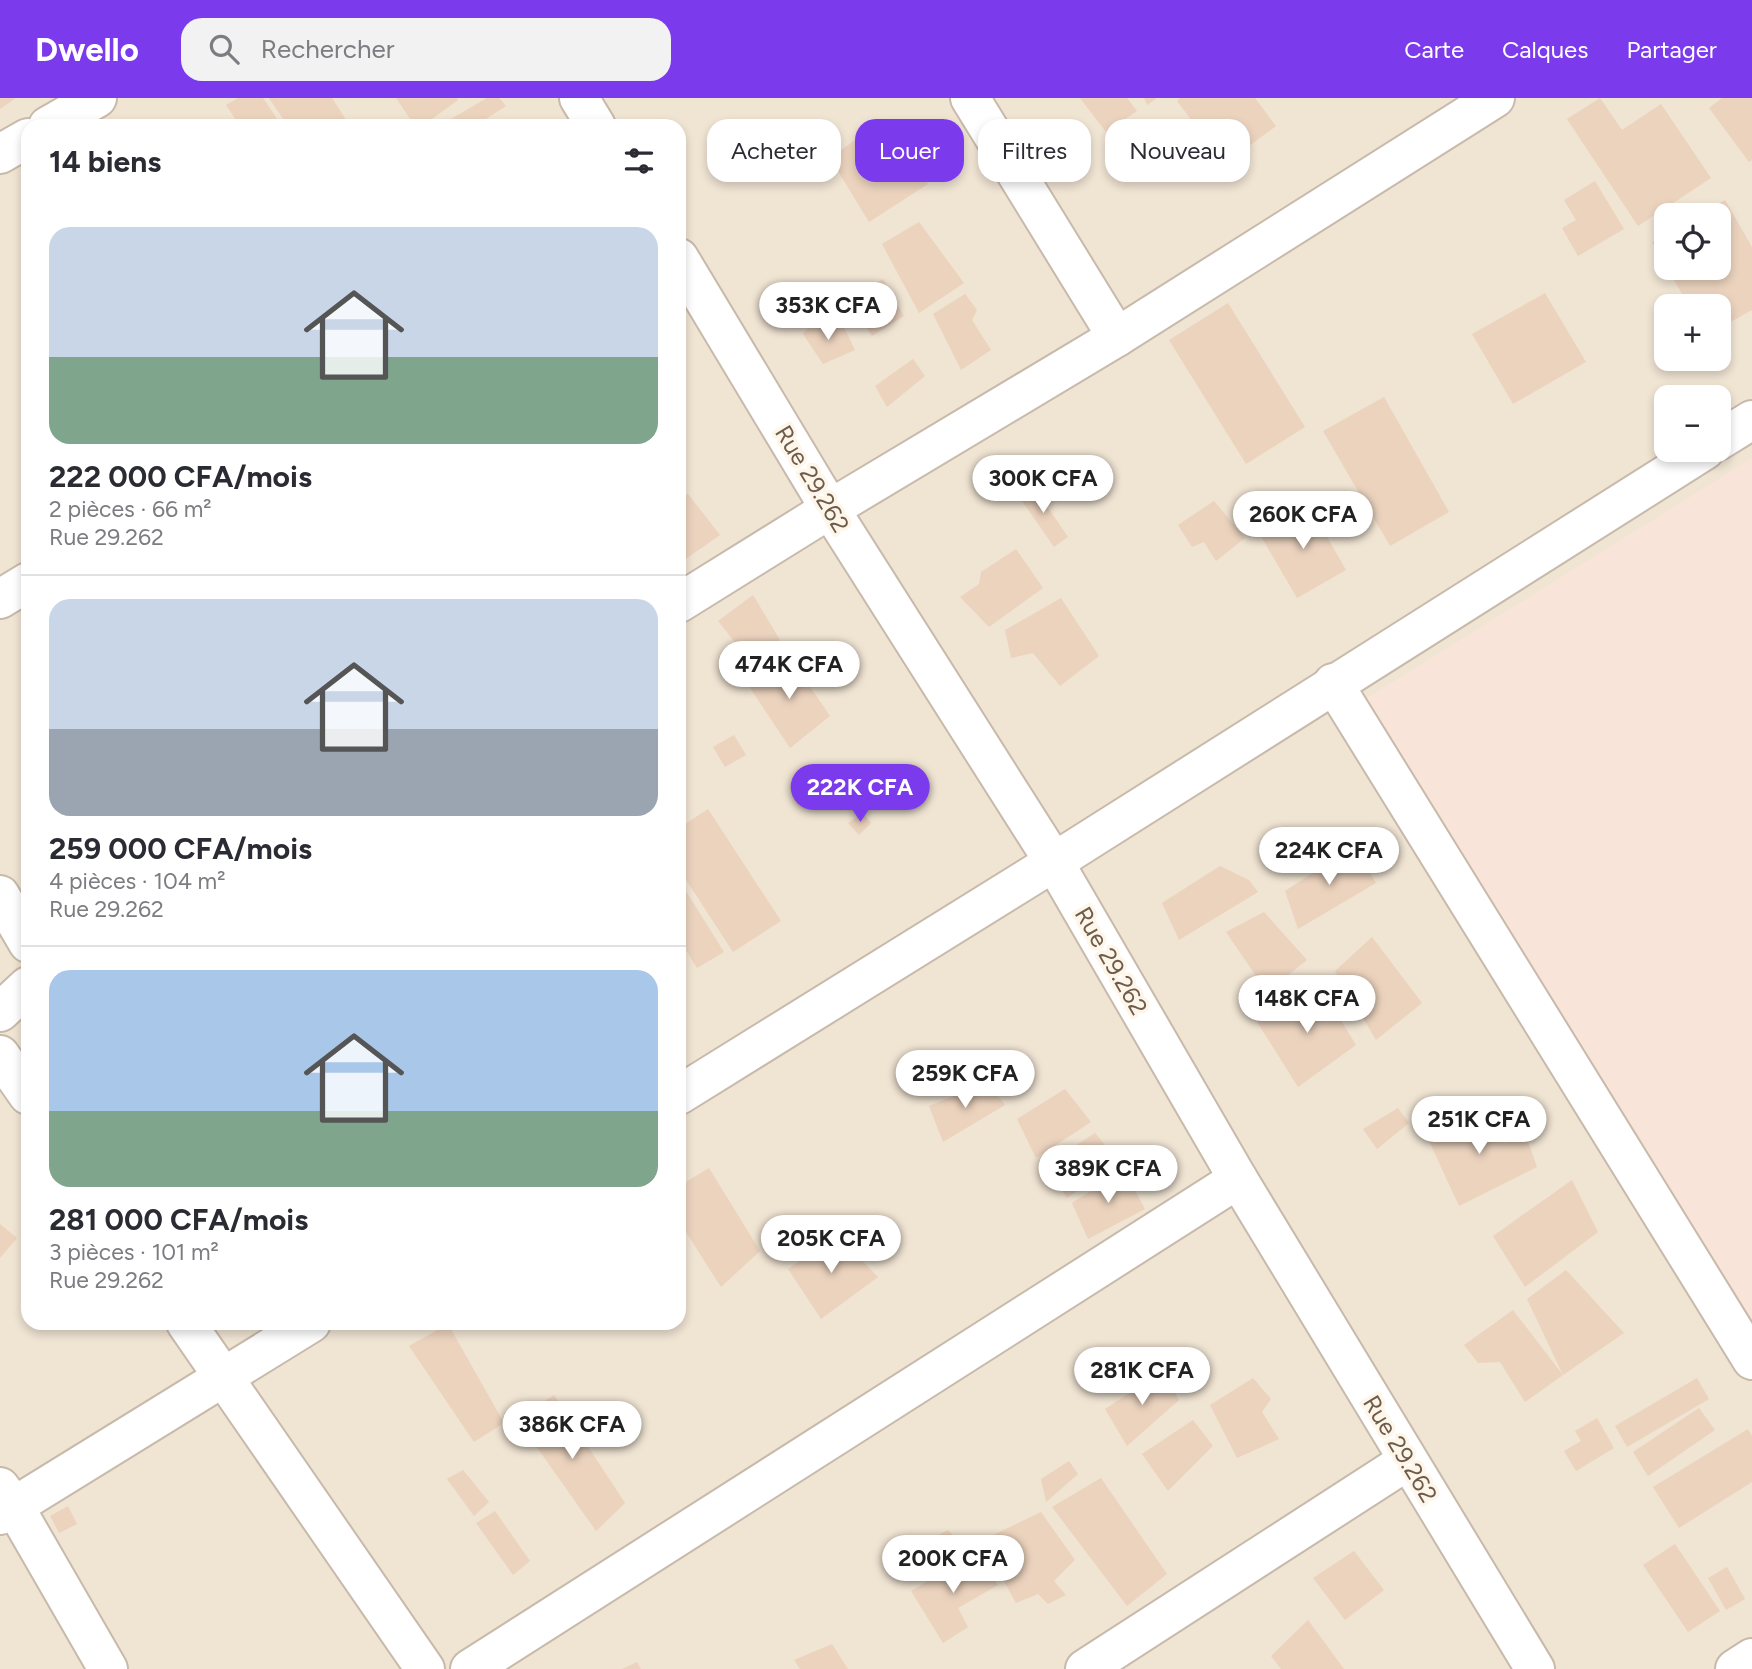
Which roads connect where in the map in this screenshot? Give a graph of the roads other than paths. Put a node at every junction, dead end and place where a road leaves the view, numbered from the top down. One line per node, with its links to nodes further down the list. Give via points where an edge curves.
1 (97, 98): 5 (street)
2 (579, 98): 6 (street)
3 (970, 98): 10 (street)
4 (1495, 98): 10 (street)
5 (60, 119)
6 (592, 119)
7 (21, 142): 8 (street)
8 (0, 154)
9 (686, 270): 14 (street, Rue 29.262)
10 (1117, 337): 14 (street)
11 (1752, 420): 12 (street)
12 (1731, 433)
13 (1686, 462): 18 (street)
14 (830, 509): 17 (street); 19 (street, Rue 29.262)
15 (21, 586): 16 (street)
16 (0, 599)
17 (686, 599)
18 (1333, 683): 19 (street); 30 (street)
19 (1054, 862): 26 (street); 27 (street, Rue 29.262)
20 (0, 895): 21 (street)
21 (21, 931)
22 (21, 992): 23 (street)
23 (0, 1012)
24 (0, 1055): 25 (street)
25 (21, 1086)
26 (686, 1091)
27 (1238, 1180): 32 (street, Rue 29.262); 37 (street)
28 (191, 1330): 31 (street)
29 (300, 1330): 31 (street)
30 (1752, 1360)
31 (223, 1378): 33 (street); 36 (street)
32 (1407, 1461): 38 (street); 39 (street, Rue 29.262)
33 (5, 1503): 35 (street)
34 (1752, 1658): 40 (street)
35 (108, 1669)
36 (425, 1669)
37 (470, 1669)
38 (1085, 1669)
39 (1535, 1669)
40 (1735, 1669)

